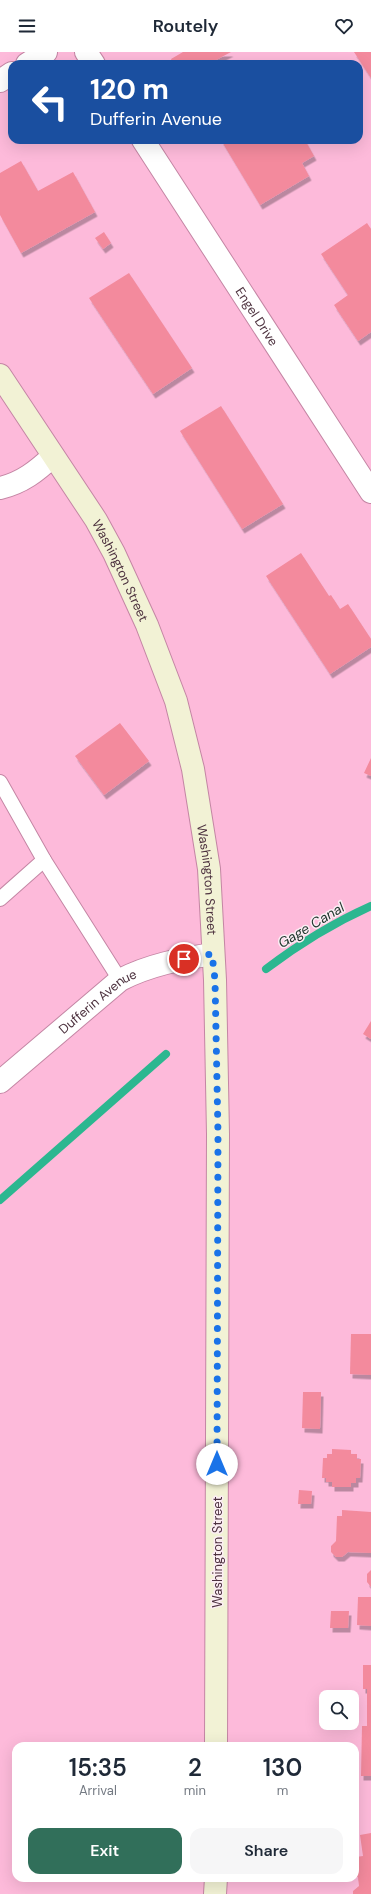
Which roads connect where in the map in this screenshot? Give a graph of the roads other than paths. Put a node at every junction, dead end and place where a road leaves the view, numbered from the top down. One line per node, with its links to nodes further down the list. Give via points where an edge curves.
1 (46, 52): 2 (street)
2 (33, 60)
3 (146, 144): 7 (street, Engel Drive)
4 (0, 375): 5 (main road, Washington Street)
5 (53, 456): 6 (street, via 34,474 12,486); 11 (main road, Washington Street, via 96,520 114,553 147,625 176,700 193,769 209,869)
6 (0, 488)
7 (371, 492)
8 (0, 782): 9 (lane)
9 (44, 860): 10 (lane); 12 (lane)
10 (0, 899)
11 (212, 954): 12 (street, Dufferin Avenue, via 166,962); 14 (main road, Washington Street, via 215,980 218,1134)
12 (120, 980): 13 (street, Dufferin Avenue)
13 (0, 1082)
14 (216, 1742)
15 (216, 1882): 16 (main road)
16 (216, 1894)

